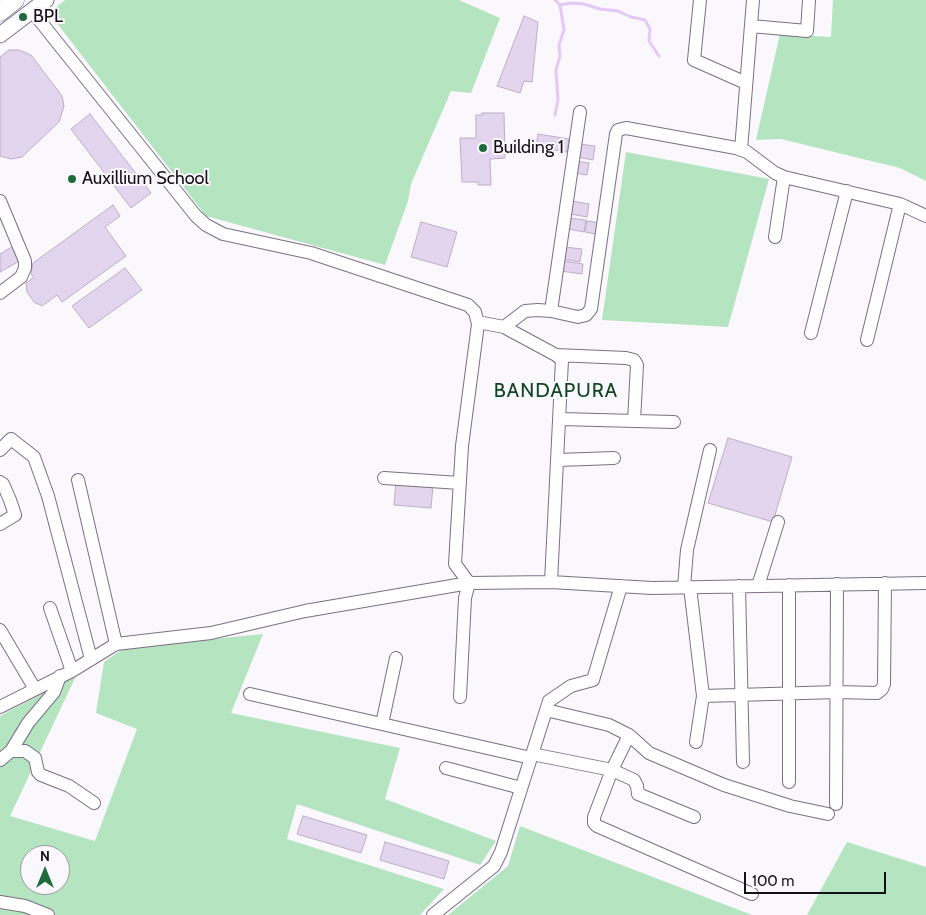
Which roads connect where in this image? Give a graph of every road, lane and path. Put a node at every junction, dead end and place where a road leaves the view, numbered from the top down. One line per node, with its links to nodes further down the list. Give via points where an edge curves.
1 (15, 0): 7 (highway)
2 (46, 0): 6 (main road)
3 (700, 0): 10 (street, via 694,60)
4 (753, 0): 8 (street)
5 (809, 0): 8 (street, via 807,31)
6 (32, 11): 9 (main road); 21 (street, via 206,225 223,234 311,253 468,305)
7 (0, 12)
8 (751, 26): 10 (street)
9 (0, 35)
10 (746, 83): 12 (street)
11 (580, 112): 20 (street)
12 (741, 150): 13 (street); 20 (street, via 626,128 618,130 591,309 578,317)
13 (784, 177): 14 (street); 18 (street)
14 (846, 191): 16 (street); 23 (street)
15 (0, 201): 19 (street, via 25,260 25,268 21,277)
16 (900, 204): 17 (street); 24 (street)
17 (926, 216)
18 (775, 237)
19 (0, 293)
20 (552, 311): 22 (street, via 525,311)
21 (478, 322): 22 (street); 36 (street)
22 (504, 328): 25 (street)
23 (811, 333)
24 (868, 340)
25 (556, 355): 26 (street, via 562,360); 27 (street, via 634,360 637,364)
26 (560, 419): 27 (street); 32 (street)
27 (634, 421): 28 (street)
28 (674, 422)
29 (0, 450): 53 (street, via 11,438 34,457 48,496)
30 (710, 450): 48 (street, via 687,550)
31 (614, 458): 32 (street)
32 (558, 460): 39 (street)
33 (384, 478): 36 (street)
34 (78, 480): 51 (street)
35 (0, 482): 38 (street, via 15,515)
36 (460, 482): 40 (street, via 455,564)
37 (778, 522): 47 (street)
38 (0, 524)
39 (551, 582): 40 (street); 45 (street)
40 (469, 583): 51 (street, via 304,611 211,633); 61 (street, via 465,598)
41 (885, 583): 42 (street); 43 (street); 56 (street, via 882,689 877,693)
42 (926, 583)
43 (837, 584): 44 (street); 56 (street)
44 (789, 585): 47 (street); 57 (street)
45 (620, 586): 48 (street); 63 (street, via 593,680 571,686 548,702)
46 (739, 586): 47 (street); 48 (street); 59 (street)
47 (758, 586)
48 (687, 587): 60 (street)
49 (50, 608): 54 (street)
50 (0, 630): 55 (street)
51 (116, 644): 53 (street)
52 (396, 658): 64 (street)
53 (91, 659): 54 (street)
54 (66, 674): 55 (street); 67 (street)
55 (35, 689): 62 (street)
56 (837, 692): 57 (street); 65 (street, via 832,809 790,806 724,784 649,753)
57 (788, 693): 59 (street); 73 (street)
58 (250, 694): 64 (street)
59 (742, 694): 60 (street); 70 (street)
60 (703, 696): 66 (street)
61 (460, 697)
62 (0, 707)
63 (546, 710): 65 (street, via 609,725); 68 (street)
64 (382, 724): 68 (street)
65 (629, 735): 72 (street)
66 (696, 742)
67 (11, 751): 69 (street); 75 (street, via 32,754 41,775 69,786)
68 (532, 756): 72 (street); 74 (street)
69 (0, 760)
70 (743, 762)
71 (446, 768): 74 (street)
72 (612, 770): 76 (street, via 634,780 638,794); 77 (street, via 594,817 597,826)
73 (790, 782)
74 (521, 788): 80 (street, via 494,866)
75 (94, 803)
76 (694, 817)
77 (752, 894)
78 (0, 902): 79 (street, via 25,906)
79 (48, 915)
80 (433, 915)

